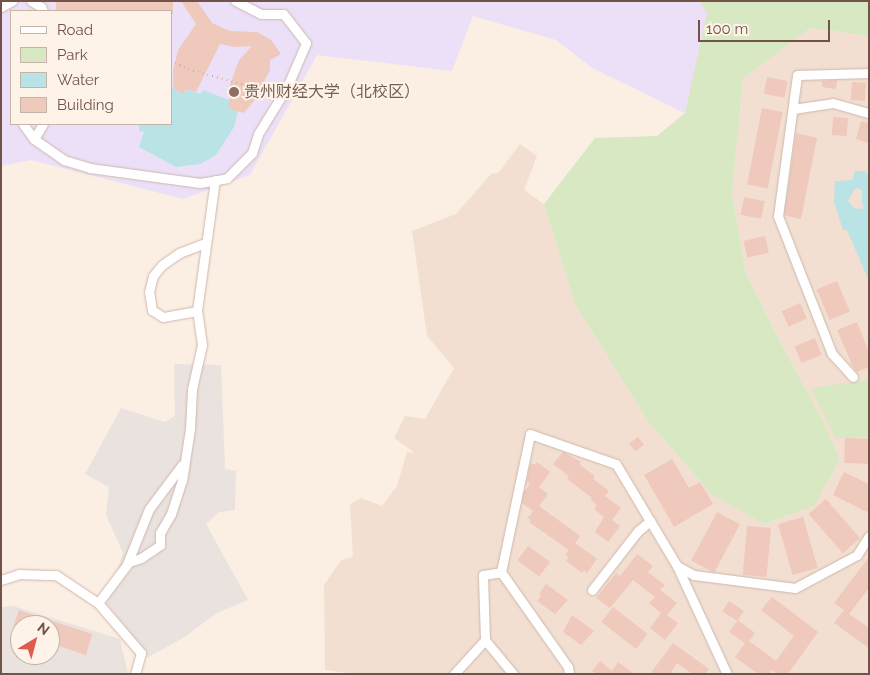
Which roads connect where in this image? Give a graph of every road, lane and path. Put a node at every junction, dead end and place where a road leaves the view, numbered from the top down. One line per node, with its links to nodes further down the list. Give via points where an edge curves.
1 (12, 1): 4 (street)
2 (31, 1): 5 (street)
3 (235, 1): 8 (street, via 261,14 283,14 306,43)
4 (1, 7)
5 (43, 10)
6 (172, 61): 8 (path, via 188,69)
7 (869, 73): 9 (street, via 797,75)
8 (282, 97): 14 (street, via 258,134 252,153 227,178)
9 (793, 109): 10 (street, via 833,103); 17 (street, via 778,216 832,354)
10 (869, 113)
11 (25, 125): 13 (street)
12 (42, 125): 13 (street)
13 (34, 139): 14 (street, via 64,160 90,168 200,183)
14 (215, 180): 15 (street)
15 (205, 243): 16 (street); 16 (street, via 179,253 162,265 153,276 150,292 152,310 163,316)
16 (197, 311): 18 (street, via 202,345 192,389)
17 (852, 377)
18 (184, 464): 21 (street, via 149,509); 21 (street, via 171,514 160,533 160,545)
19 (650, 521): 22 (street); 23 (street, via 616,464 530,434); 25 (street, via 638,531)
20 (869, 536): 22 (street, via 857,554 795,588 694,575)
21 (129, 562): 26 (street)
22 (677, 566): 32 (street)
23 (501, 572): 27 (street, via 483,575); 31 (street)
24 (1, 580): 26 (street, via 20,574 56,574)
25 (592, 590)
26 (98, 602): 28 (street, via 141,653)
27 (485, 640): 29 (street); 30 (street)
28 (135, 674)
29 (454, 674)
30 (513, 674)
31 (569, 674)
32 (727, 674)

